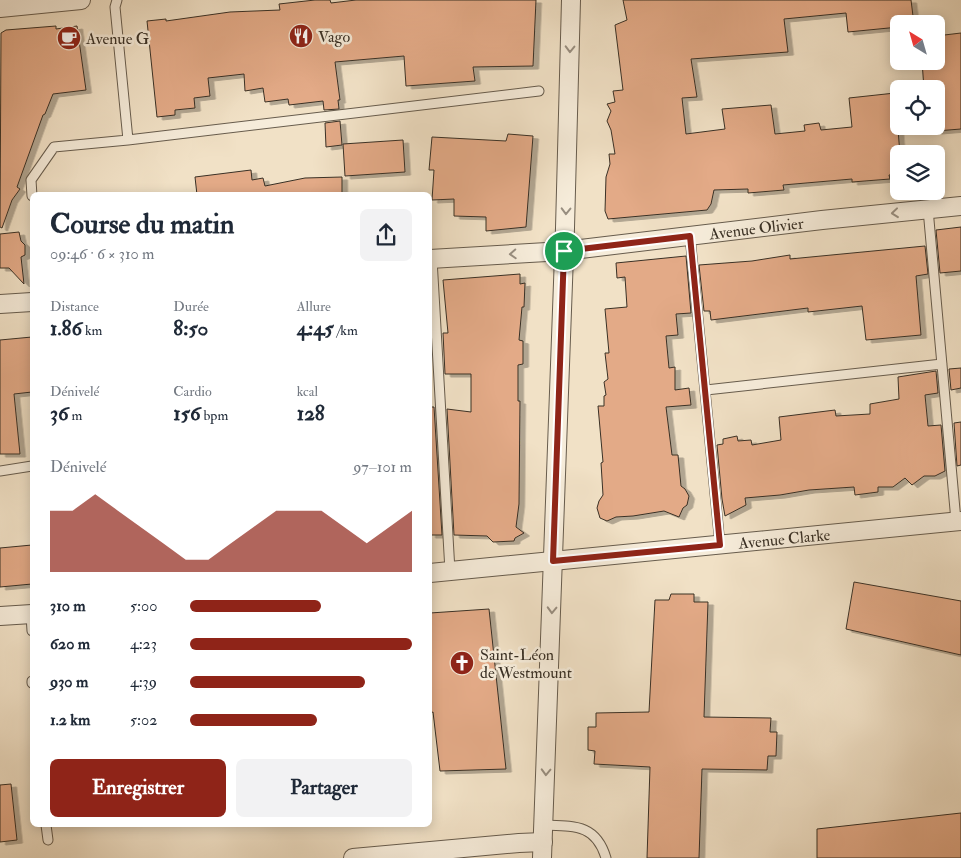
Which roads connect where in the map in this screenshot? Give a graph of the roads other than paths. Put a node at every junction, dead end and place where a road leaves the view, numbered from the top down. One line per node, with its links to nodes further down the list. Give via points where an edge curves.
1 (82, 0): 4 (street)
2 (118, 0): 6 (lane, via 115,7)
3 (571, 0): 11 (street, one-way to 11)
4 (0, 8)
5 (539, 91): 6 (lane)
6 (128, 140): 7 (lane, via 54,147 31,180)
7 (32, 192)
8 (961, 206): 9 (street, Avenue Olivier)
9 (928, 210): 10 (street, Avenue Olivier, one-way to 10); 16 (lane)
10 (690, 236): 11 (street, Avenue Olivier); 17 (lane)
11 (564, 251): 12 (street, Avenue Olivier, one-way to 12); 24 (street)
12 (432, 259)
13 (432, 277): 18 (lane)
14 (30, 302): 15 (street)
15 (0, 304)
16 (942, 364): 17 (lane); 22 (lane)
17 (706, 390): 23 (lane)
18 (440, 418): 19 (lane); 25 (lane)
19 (432, 419)
20 (30, 466): 21 (lane)
21 (0, 471)
22 (959, 521): 23 (street, Avenue Clarke)
23 (720, 545): 24 (street, Avenue Clarke)
24 (553, 561): 25 (street, Avenue Clarke); 29 (street, one-way to 29)
25 (450, 570): 26 (street, Avenue Clarke)
26 (432, 573)
27 (0, 616): 28 (street)
28 (30, 620)
29 (544, 825): 32 (street); 34 (lane, via 589,831 598,839)
30 (46, 827): 31 (lane)
31 (48, 840)
32 (543, 850): 33 (street, via 519,843)
33 (354, 858)
34 (606, 858)

